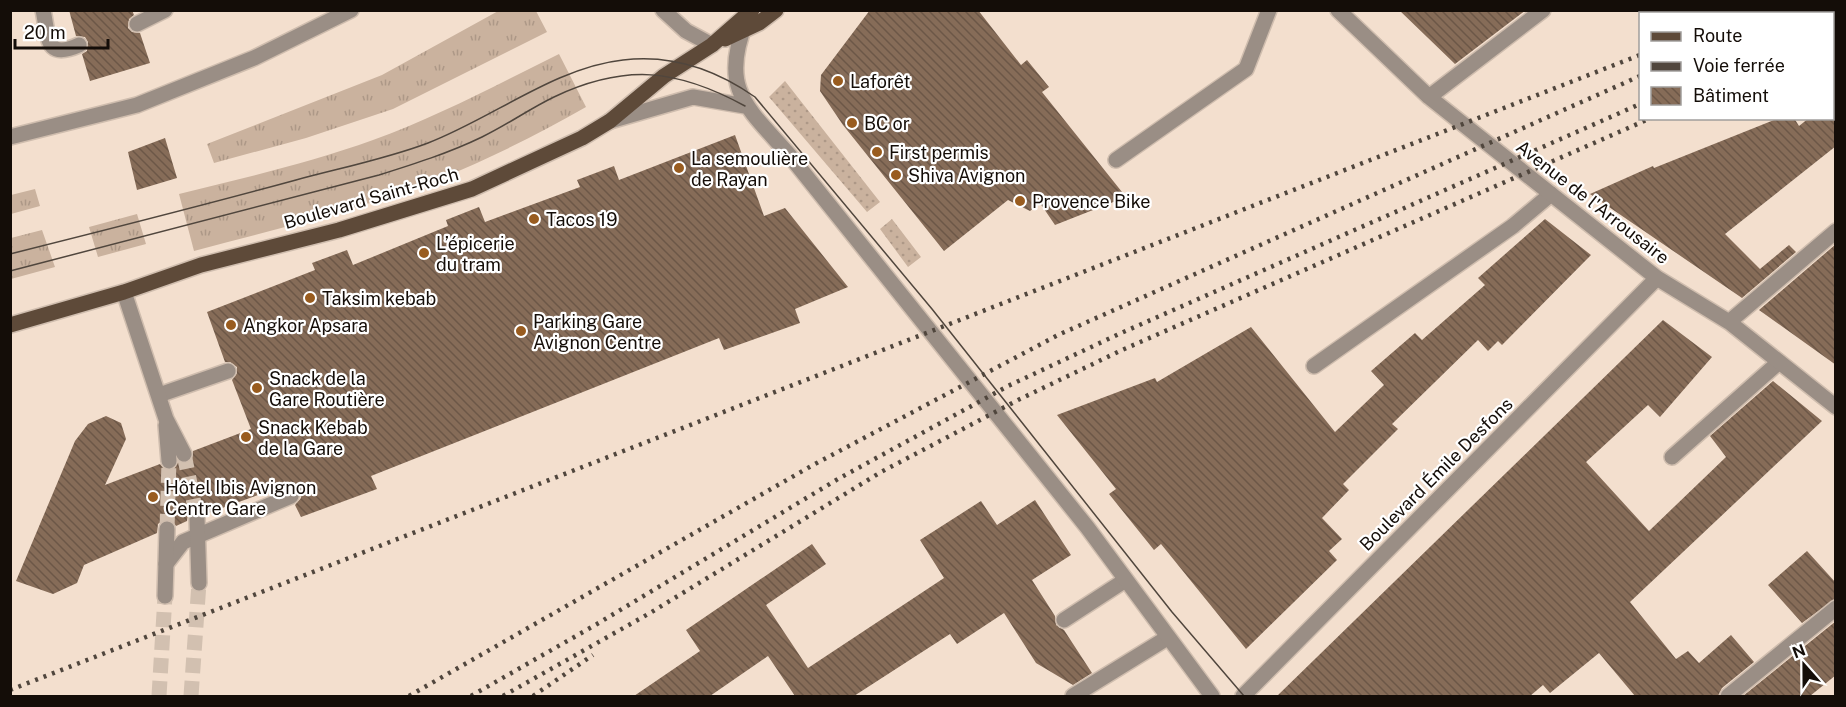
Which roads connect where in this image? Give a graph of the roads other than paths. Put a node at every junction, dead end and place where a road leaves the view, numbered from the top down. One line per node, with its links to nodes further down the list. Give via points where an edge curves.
1 (43, 10): 12 (street, via 52,46 57,51)
2 (165, 10): 10 (street)
3 (351, 10): 17 (street, via 254,58 137,105)
4 (663, 10): 13 (street, via 686,31)
5 (776, 10): 11 (main road)
6 (1269, 10): 18 (street, via 1246,69)
7 (1338, 10): 14 (street, Avenue de l'Arrousaire)
8 (1543, 10): 14 (street)
9 (751, 12): 11 (street); 13 (main road)
10 (137, 24)
11 (742, 32): 13 (main road); 15 (street, via 735,83)
12 (79, 45)
13 (712, 45): 16 (main road, Boulevard Saint-Roch, via 664,76)
14 (1429, 97): 19 (street, Avenue de l'Arrousaire)
15 (745, 106): 16 (street, via 693,97); 39 (street, via 918,314 1087,527)
16 (610, 121): 22 (main road, Boulevard Saint-Roch, via 472,189 339,230 201,265)
17 (10, 137)
18 (1116, 160)
19 (1551, 194): 21 (street, Avenue de l'Arrousaire); 26 (street, via 1513,226)
20 (1836, 231): 23 (street)
21 (1657, 278): 23 (street, Avenue de l'Arrousaire); 47 (street, Boulevard Émile Desfons)
22 (124, 292): 24 (main road, Boulevard Saint-Roch); 28 (street)
23 (1728, 322): 25 (street, Avenue de l'Arrousaire)
24 (10, 325)
25 (1779, 362): 29 (street, Avenue de l'Arrousaire); 32 (street)
26 (1314, 366)
27 (228, 370): 28 (street)
28 (159, 395): 30 (street)
29 (1834, 402)
30 (166, 419): 31 (street); 33 (street)
31 (184, 454)
32 (1672, 457)
33 (169, 461)
34 (291, 496): 37 (street)
35 (197, 518): 37 (street)
36 (167, 529): 38 (street)
37 (199, 534): 38 (street, via 183,542); 40 (street)
38 (166, 564): 41 (street)
39 (1124, 581): 43 (street); 44 (street)
40 (199, 583)
41 (165, 596)
42 (1836, 608): 48 (street)
43 (1064, 620)
44 (1167, 638): 45 (street); 46 (street)
45 (1073, 696)
46 (1212, 696)
47 (1243, 696)
48 (1728, 696)

